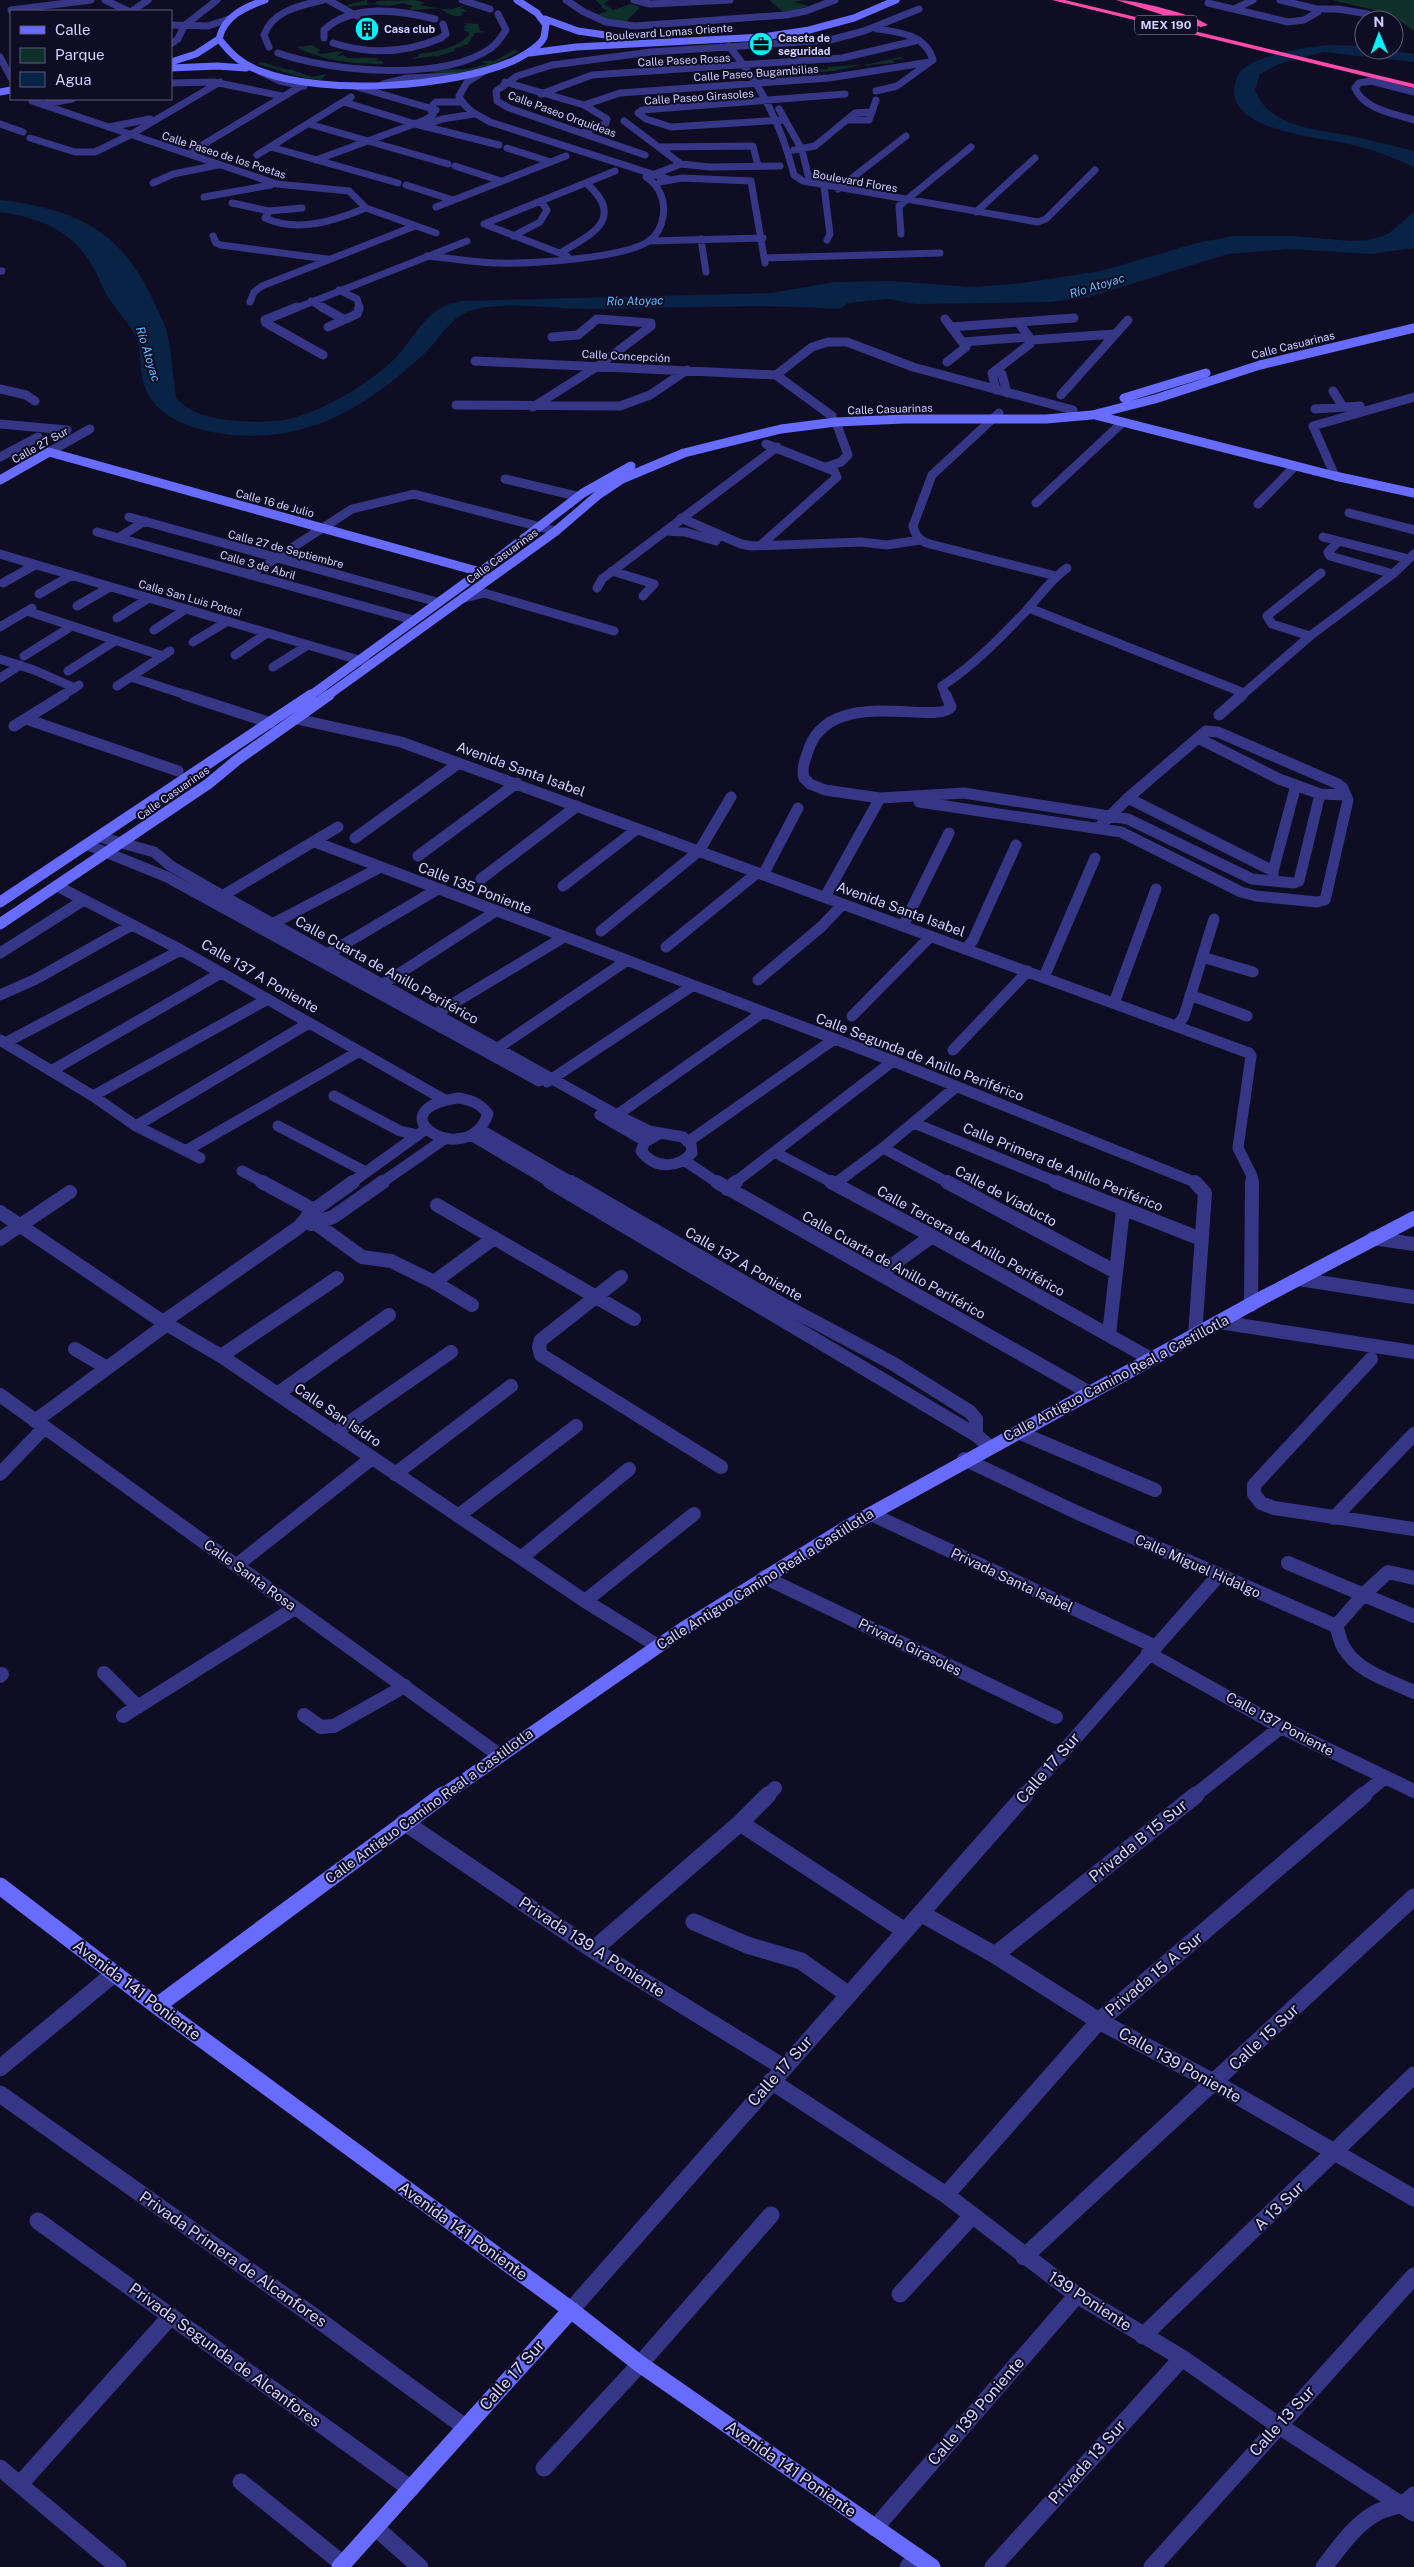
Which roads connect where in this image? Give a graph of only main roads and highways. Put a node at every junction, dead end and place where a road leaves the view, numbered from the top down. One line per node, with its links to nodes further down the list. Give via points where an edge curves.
1 (1056, 0): 6 (highway, MEX 190)
2 (1117, 2): 3 (highway, MEX 190)
3 (1214, 28)
4 (1271, 42): 5 (highway)
5 (1398, 73)
6 (1414, 86)

